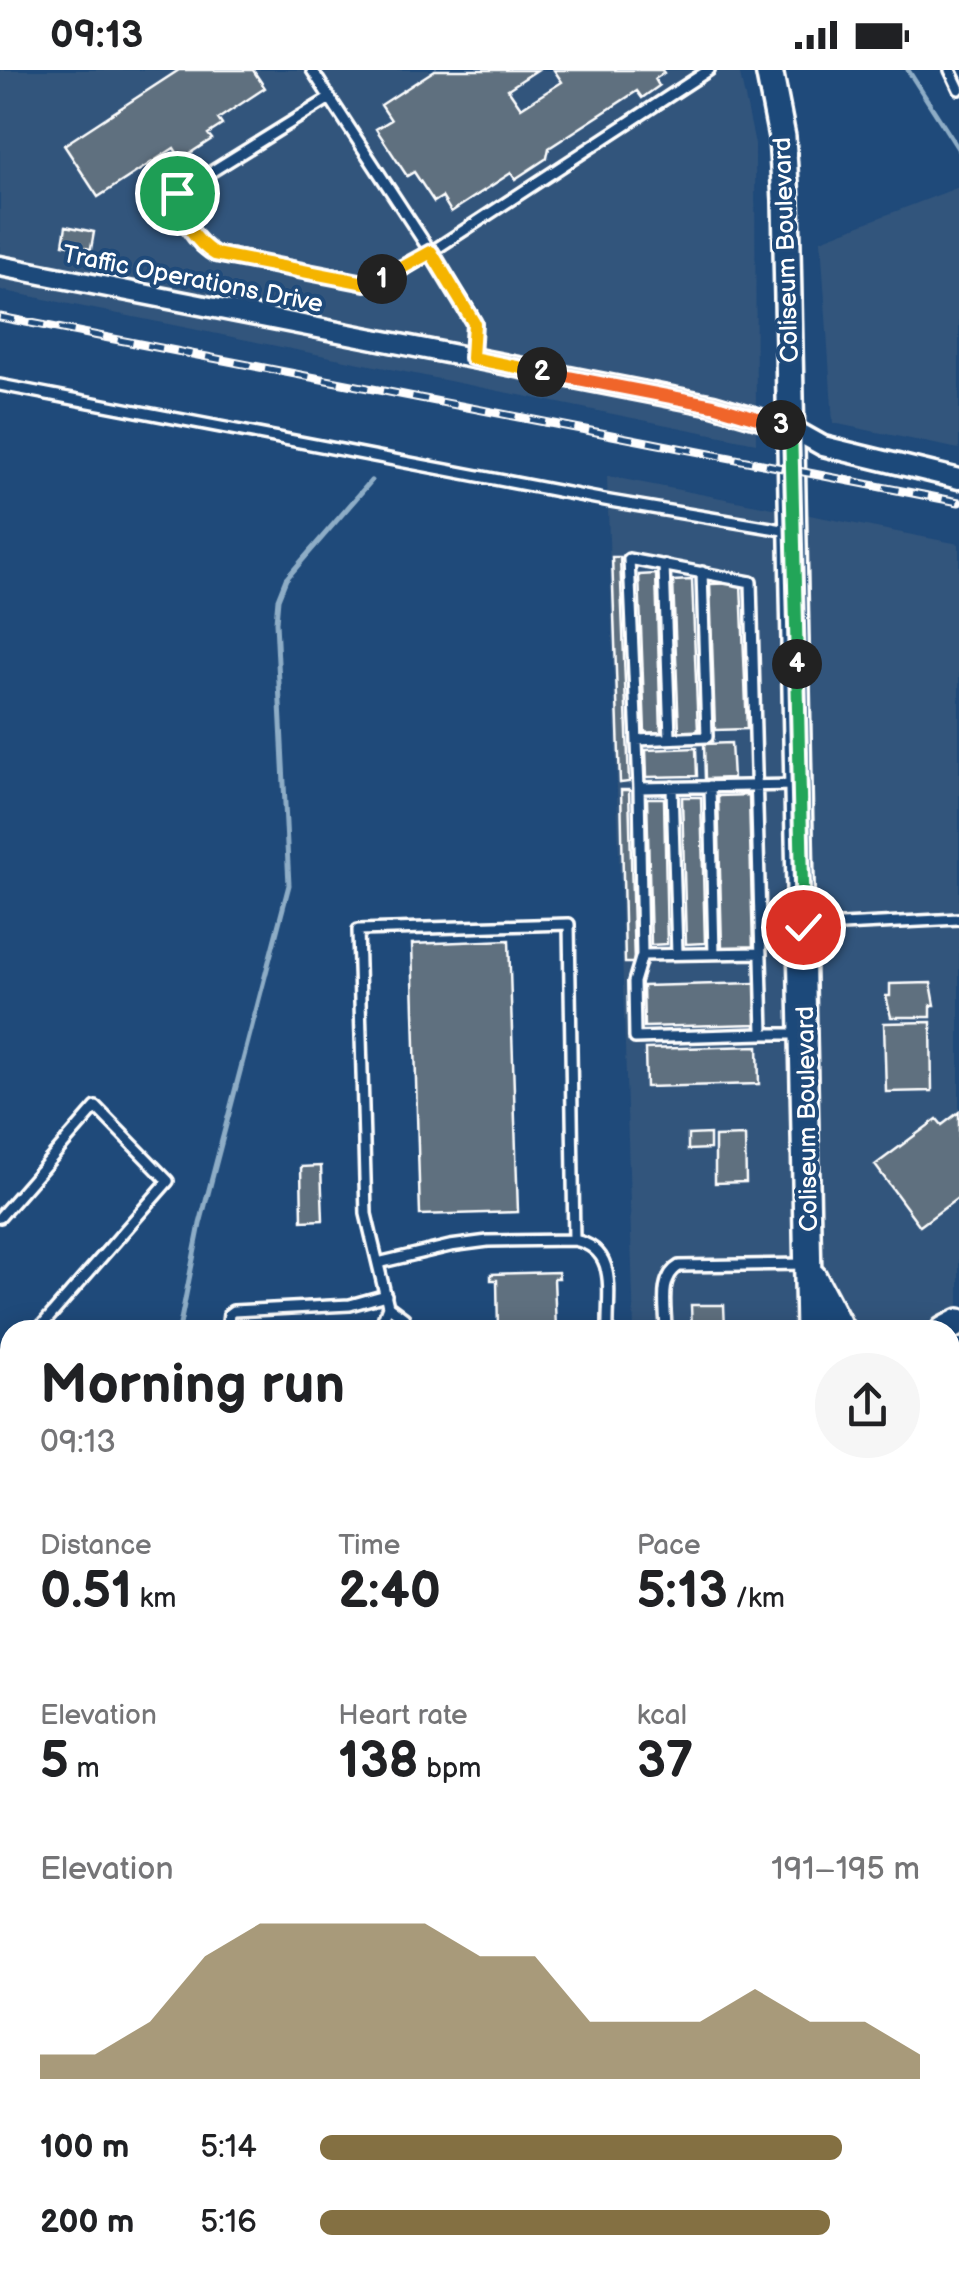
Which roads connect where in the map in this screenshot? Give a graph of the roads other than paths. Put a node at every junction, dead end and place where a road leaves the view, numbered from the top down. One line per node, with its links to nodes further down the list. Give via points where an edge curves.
1 (312, 70): 6 (lane)
2 (710, 70): 7 (lane)
3 (769, 70): 11 (main road, Coliseum Boulevard, via 785,168)
4 (950, 70): 5 (lane)
5 (959, 89)
6 (330, 98): 7 (lane); 7 (lane, via 177,193 178,208 202,246 365,283)
7 (431, 252): 9 (lane, via 474,323)
8 (0, 266): 9 (street, Traffic Operations Drive)
9 (472, 358): 11 (street, Traffic Operations Drive, via 713,405)
10 (0, 385): 13 (lane)
11 (791, 428): 12 (street, Traffic Operations Drive, via 823,446); 13 (main road, Coliseum Boulevard)
12 (959, 479)
13 (794, 532): 18 (main road, Coliseum Boulevard)
14 (664, 565): 15 (lane); 16 (lane); 17 (lane, via 630,558)
15 (702, 572): 16 (lane, via 707,737); 20 (lane, via 751,582)
16 (670, 738): 17 (lane)
17 (637, 740): 22 (lane)
18 (800, 785): 20 (lane); 24 (main road, Coliseum Boulevard)
19 (710, 786): 20 (lane); 21 (lane); 27 (lane)
20 (757, 786): 25 (lane)
21 (672, 787): 22 (lane); 26 (lane)
22 (639, 788): 28 (lane)
23 (959, 919): 24 (lane)
24 (803, 927): 30 (main road, Coliseum Boulevard)
25 (761, 953): 27 (lane); 29 (lane)
26 (677, 954): 27 (lane); 28 (lane)
27 (714, 954)
28 (642, 955): 29 (lane, via 634,982 636,1038)
29 (763, 1034): 30 (lane)
30 (804, 1034): 34 (main road, Coliseum Boulevard)
31 (0, 1217): 37 (lane, via 96,1107 168,1182)
32 (574, 1240): 33 (lane, via 445,1246); 33 (lane, via 569,924 358,930 366,1214); 41 (lane, via 593,1244 603,1255)
33 (378, 1263): 35 (lane)
34 (808, 1264): 42 (lane, via 679,1266 665,1280); 43 (main road, Coliseum Boulevard); 44 (main road)
35 (386, 1295): 36 (lane); 38 (lane, via 350,1305 234,1311)
36 (388, 1306): 39 (lane); 40 (lane)
37 (47, 1320)
38 (228, 1320)
39 (383, 1320)
40 (404, 1320)
41 (607, 1320)
42 (666, 1320)
43 (809, 1320)
44 (836, 1320)

